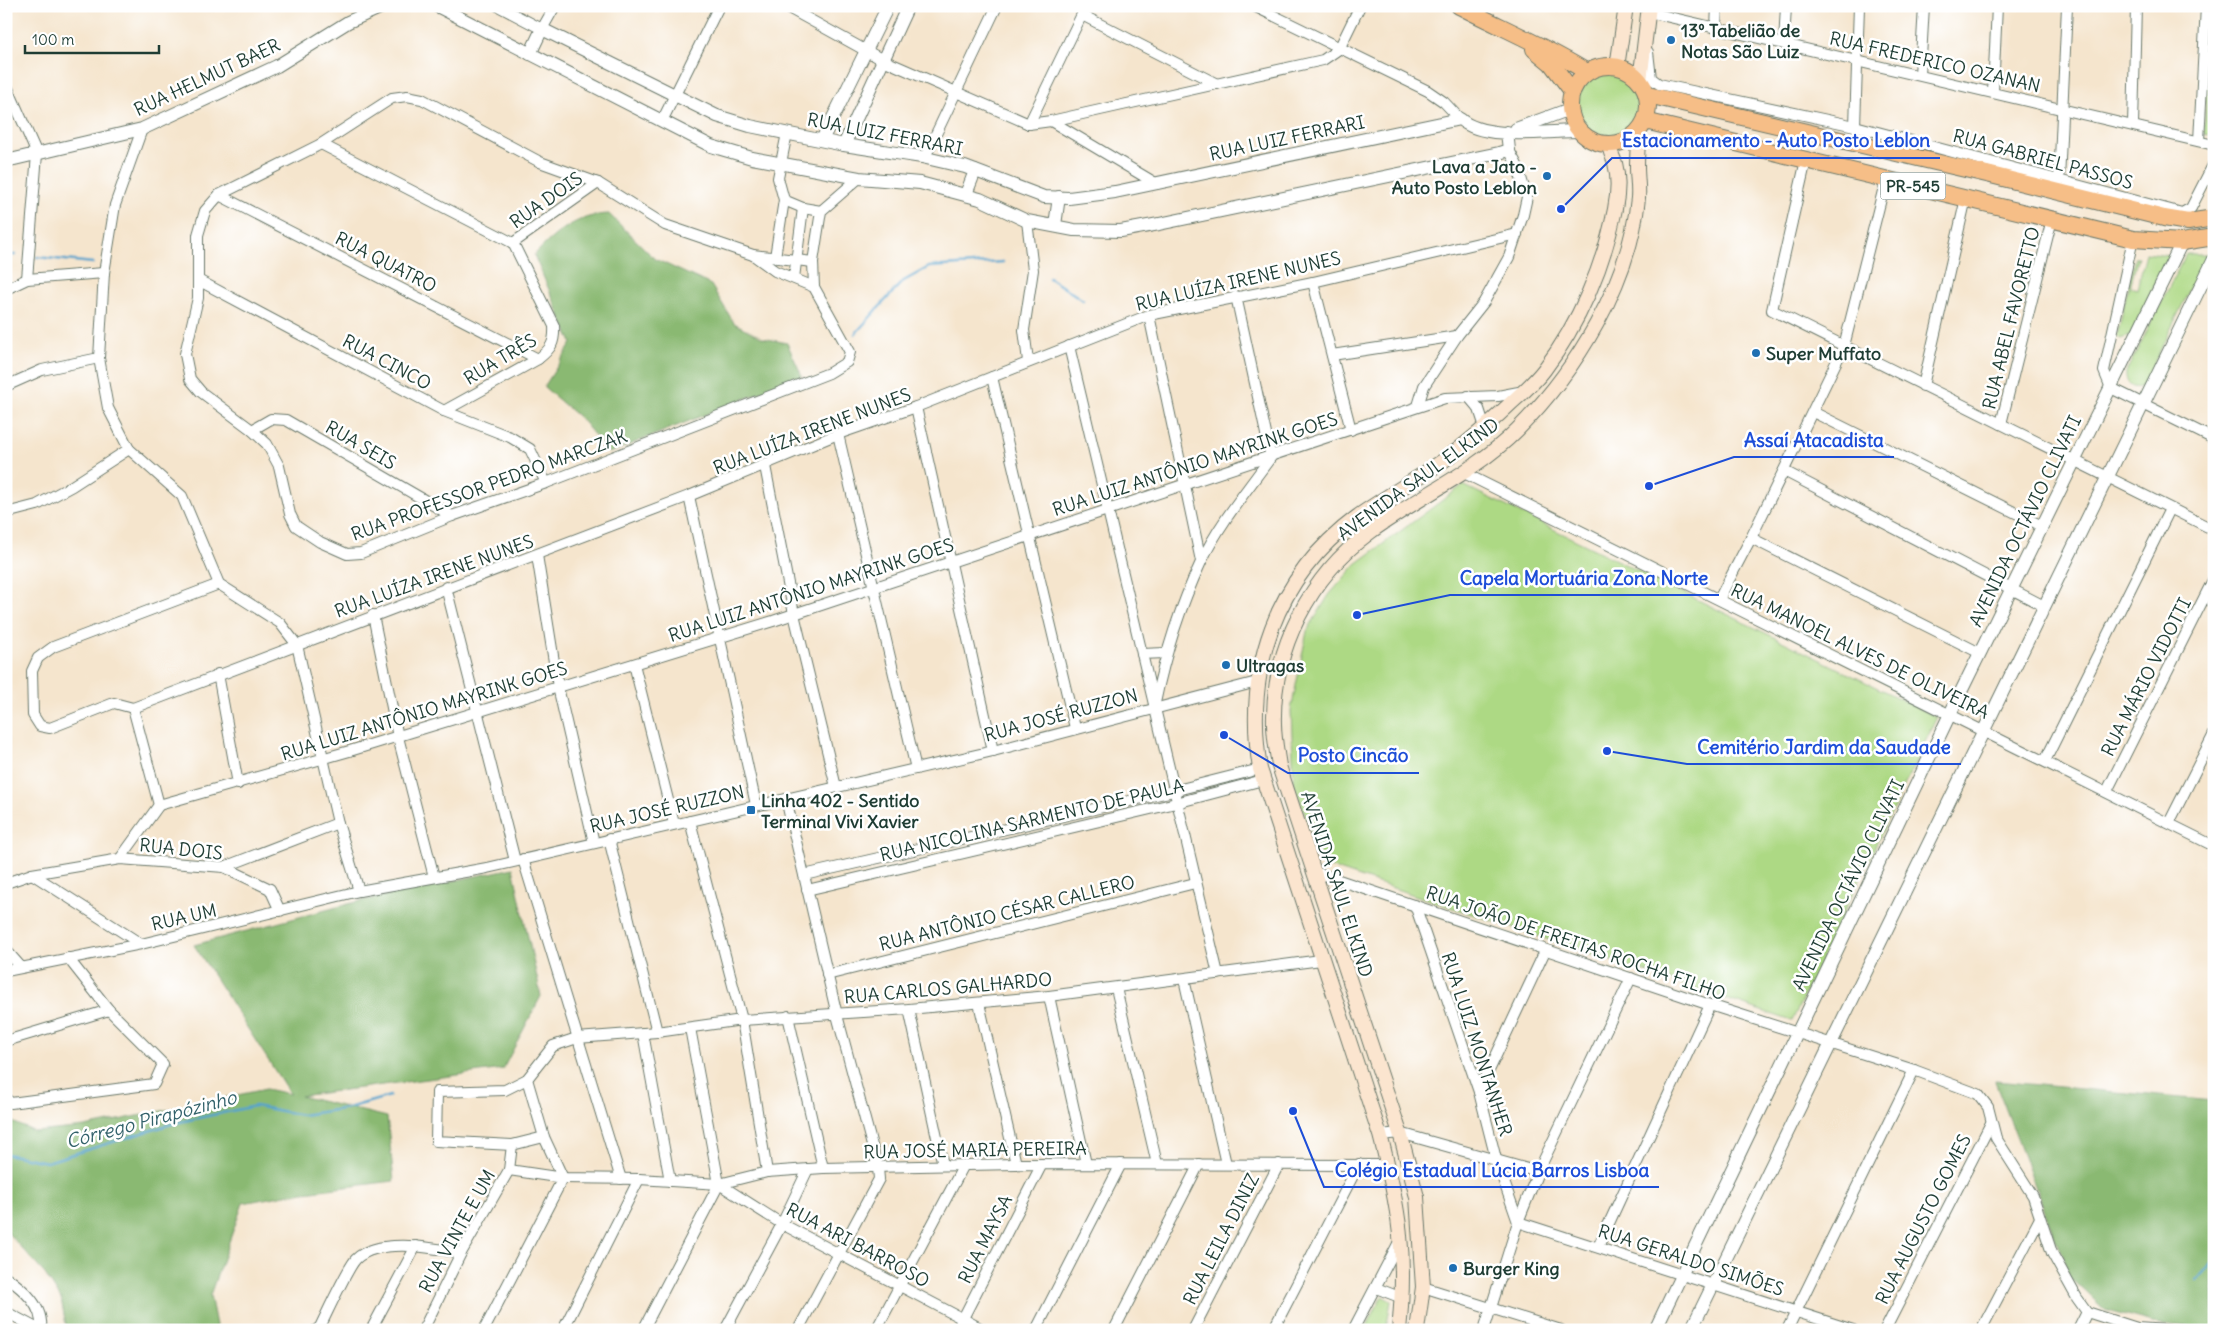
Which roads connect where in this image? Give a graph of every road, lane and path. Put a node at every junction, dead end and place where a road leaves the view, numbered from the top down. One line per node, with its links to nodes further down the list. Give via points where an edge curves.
1 (384, 6): 55 (street, RUA HELMUT BAER, via 348,22 277,66)
2 (437, 6): 30 (street)
3 (498, 6): 25 (street, RUA LUIZ FERRARI)
4 (554, 6): 25 (street)
5 (720, 6): 43 (street)
6 (785, 6): 29 (street)
7 (888, 6): 29 (street)
8 (908, 6): 31 (street)
9 (997, 6): 39 (street)
10 (1254, 6): 28 (street)
11 (1360, 6): 28 (street)
12 (1459, 6): 26 (highway)
13 (1626, 6): 33 (main road)
14 (1716, 6): 24 (street)
15 (1786, 6): 27 (street)
16 (1859, 6): 32 (street)
17 (1924, 6): 35 (street)
18 (1997, 6): 42 (street)
19 (2067, 6): 46 (street)
20 (2136, 6): 52 (street)
21 (2206, 6): 60 (street)
22 (1084, 10): 38 (street); 51 (street)
23 (1648, 13): 24 (street, RUA FREDERICO OZANAN); 36 (main road); 41 (street, RUA GABRIEL PASSOS, via 1652,78 1659,84)
24 (1716, 28): 27 (street, RUA FREDERICO OZANAN)
25 (542, 29): 30 (street); 43 (street, RUA LUIZ FERRARI)
26 (1523, 39): 34 (highway, via 1553,51); 40 (highway, via 1551,63)
27 (1784, 44): 32 (street, RUA FREDERICO OZANAN)
28 (1339, 49): 38 (street, via 1323,60); 48 (street, via 1428,91 1444,102)
29 (866, 50): 31 (street); 59 (street)
30 (530, 54): 49 (street)
31 (884, 60): 39 (street); 63 (street)
32 (1858, 60): 35 (street, RUA FREDERICO OZANAN); 53 (street)
33 (1617, 67): 34 (highway, via 1602,66); 36 (highway, via 1632,73)
34 (1588, 72): 40 (highway)
35 (1920, 75): 42 (street, RUA FREDERICO OZANAN)
36 (1640, 81): 44 (highway)
37 (6, 84): 66 (street)
38 (1217, 84): 50 (street)
39 (956, 91): 51 (street); 67 (street)
40 (1572, 91): 45 (highway)
41 (1706, 92): 47 (street); 53 (street, RUA GABRIEL PASSOS)
42 (1993, 92): 46 (street, RUA FREDERICO OZANAN)
43 (675, 95): 49 (street); 58 (street, RUA LUIZ FERRARI, via 717,116)
44 (1648, 96): 47 (highway, PR-545); 54 (highway)
45 (1570, 109): 56 (highway); 57 (street)
46 (2063, 109): 52 (street, RUA FREDERICO OZANAN); 75 (street)
47 (1709, 110): 85 (highway, PR-545, via 2164,218 2188,222)
48 (1460, 120): 57 (street, via 1478,130); 77 (street, RUA LUIZ FERRARI)
49 (662, 121): 70 (street, via 711,146)
50 (1051, 121): 51 (street); 77 (street)
51 (1029, 124)
52 (2133, 125): 60 (street, RUA FREDERICO OZANAN)
53 (1855, 126): 75 (street, RUA GABRIEL PASSOS)
54 (1642, 127): 64 (highway, via 1621,143); 68 (highway, PR-545); 137 (main road, AVENIDA SAUL ELKIND, via 1638,201 1629,243 1615,284 1590,335 1540,405 1516,431)
55 (142, 129): 66 (street, RUA HELMUT BAER); 99 (street, via 116,205)
56 (1578, 130): 57 (street); 64 (highway, via 1588,139)
57 (1507, 132): 65 (street)
58 (787, 133): 59 (street, RUA LUIZ FERRARI); 70 (street)
59 (822, 140): 63 (street, RUA LUIZ FERRARI)
60 (2199, 141): 62 (street, RUA FREDERICO OZANAN)
61 (321, 144): 76 (street, RUA PROFESSOR PEDRO MARCZAK, via 392,98 407,96 422,99 540,162); 79 (street, RUA PROFESSOR PEDRO MARCZAK); 93 (street)
62 (2214, 144)
63 (844, 145): 67 (street, RUA LUIZ FERRARI)
64 (1610, 145): 119 (main road, AVENIDA SAUL ELKIND, via 1617,188 1611,226 1600,263 1571,328 1544,370)
65 (1509, 150): 88 (street, via 1121,231 1096,232); 89 (street, via 1527,197)
66 (37, 154): 69 (street, RUA HELMUT BAER); 101 (street)
67 (925, 157): 72 (street, RUA LUIZ FERRARI)
68 (1806, 160): 74 (highway, PR-545); 110 (street, via 1772,310)
69 (6, 161)
70 (781, 163): 73 (street); 82 (street, via 778,178)
71 (2214, 163): 75 (street, RUA GABRIEL PASSOS, via 2191,208 2182,213)
72 (975, 171): 78 (street); 80 (street, RUA LUIZ FERRARI, via 1044,196)
73 (859, 178): 78 (street, via 920,183); 84 (street)
74 (1886, 179): 81 (highway, PR-545); 110 (street)
75 (2059, 181)
76 (598, 183): 93 (street, RUA DOIS); 94 (street, RUA PROFESSOR PEDRO MARCZAK, via 666,225)
77 (1156, 184): 80 (street, RUA LUIZ FERRARI, via 1116,192)
78 (966, 194): 87 (street)
79 (220, 195): 102 (street, RUA PROFESSOR PEDRO MARCZAK, via 204,211 198,235); 113 (street, RUA QUATRO)
80 (1059, 197): 88 (street)
81 (1966, 198): 86 (highway, PR-545); 117 (street)
82 (784, 200): 83 (street); 95 (street)
83 (803, 208): 84 (street); 97 (street)
84 (822, 211): 98 (street)
85 (2214, 218)
86 (2052, 219): 91 (highway, PR-545); 126 (street, RUA ABEL FAVORETTO)
87 (1027, 221): 88 (street); 114 (street, via 1033,270 1024,330)
88 (1055, 225)
89 (1517, 234): 103 (street, RUA LUÍZA IRENE NUNES); 108 (street, via 1509,257 1484,302)
90 (2214, 237): 92 (highway, PR-545)
91 (2133, 240): 92 (highway, PR-545); 118 (street, via 2104,371)
92 (2182, 242): 118 (street, AVENIDA OCTÁVIO CLIVATI)
93 (513, 243): 113 (street, RUA TRÊS, via 554,326 555,339 549,350)
94 (753, 255): 95 (street); 100 (street, RUA PROFESSOR PEDRO MARCZAK, via 775,271)
95 (775, 257): 97 (street)
96 (2214, 259): 121 (street)
97 (797, 260): 98 (street); 100 (street)
98 (813, 262): 104 (street)
99 (104, 273): 101 (street); 112 (street)
100 (794, 278): 104 (street, RUA PROFESSOR PEDRO MARCZAK)
101 (27, 280): 105 (street)
102 (198, 280): 124 (street, RUA CINCO); 128 (street, RUA PROFESSOR PEDRO MARCZAK, via 198,298 185,354 190,379 213,402)
103 (1313, 282): 106 (street, RUA LUÍZA IRENE NUNES); 111 (street)
104 (814, 287): 139 (street, RUA PROFESSOR PEDRO MARCZAK, via 850,352 842,367)
105 (6, 288)
106 (1236, 296): 107 (street, RUA LUÍZA IRENE NUNES); 133 (street)
107 (1149, 314): 109 (street, RUA LUÍZA IRENE NUNES); 140 (street)
108 (1457, 336): 111 (street); 122 (street, via 1424,386)
109 (1069, 346): 114 (street, RUA LUÍZA IRENE NUNES); 143 (street)
110 (1844, 346): 117 (street); 125 (street)
111 (1332, 355): 129 (street)
112 (99, 358): 116 (street, via 42,370); 132 (street, via 108,408)
113 (538, 359): 124 (street, RUA TRÊS)
114 (1028, 362): 115 (street, RUA LUÍZA IRENE NUNES)
115 (992, 377): 123 (street, RUA LUÍZA IRENE NUNES); 148 (street)
116 (6, 386)
117 (1923, 386): 126 (street)
118 (2110, 388): 121 (street); 134 (street, AVENIDA OCTÁVIO CLIVATI)
119 (1524, 391): 120 (street, RUA LUIZ ANTÔNIO MAYRINK GOES, via 1498,396); 127 (main road, AVENIDA SAUL ELKIND)
120 (1468, 396): 122 (street, RUA LUIZ ANTÔNIO MAYRINK GOES, via 1445,398); 127 (street, via 1479,409)
121 (2143, 404): 131 (street); 138 (street)
122 (1418, 406): 129 (street, RUA LUIZ ANTÔNIO MAYRINK GOES)
123 (916, 407): 130 (street, RUA LUÍZA IRENE NUNES); 152 (street)
124 (444, 411): 139 (street, RUA CINCO, via 510,437 530,449)
125 (1813, 412): 136 (street); 146 (street)
126 (2001, 424): 134 (street)
127 (1486, 427): 137 (main road, via 1479,442 1460,458 1459,466); 169 (main road, AVENIDA SAUL ELKIND, via 1448,458 1358,517 1324,548 1283,603 1273,624)
128 (252, 430): 145 (street, RUA SEIS, via 271,419 286,420); 145 (street, RUA PROFESSOR PEDRO MARCZAK, via 268,444 279,466 290,514 296,526 347,554 361,554)
129 (1350, 430): 133 (street, RUA LUIZ ANTÔNIO MAYRINK GOES)
130 (838, 434): 135 (street, RUA LUÍZA IRENE NUNES); 156 (street)
131 (2214, 439)
132 (128, 449): 144 (street, via 37,505); 154 (street, via 182,496)
133 (1271, 457): 140 (street, RUA LUIZ ANTÔNIO MAYRINK GOES); 151 (street)
134 (2074, 461): 138 (street); 146 (street, AVENIDA OCTÁVIO CLIVATI)
135 (765, 466): 141 (street, RUA LUÍZA IRENE NUNES); 160 (street)
136 (1784, 471): 149 (street); 157 (street)
137 (1464, 473): 158 (street, RUA MANOEL ALVES DE OLIVEIRA); 175 (main road, AVENIDA SAUL ELKIND, via 1371,532 1323,576 1300,613 1285,653 1279,674)
138 (2106, 478): 142 (street); 159 (street)
139 (546, 483): 145 (street, RUA PROFESSOR PEDRO MARCZAK)
140 (1186, 485): 143 (street, RUA LUIZ ANTÔNIO MAYRINK GOES); 151 (street)
141 (689, 496): 150 (street, RUA LUÍZA IRENE NUNES); 162 (street)
142 (2170, 509): 147 (street); 182 (street)
143 (1107, 511): 148 (street, RUA LUIZ ANTÔNIO MAYRINK GOES); 165 (street)
144 (6, 513)
145 (452, 516)
146 (2042, 526): 157 (street, AVENIDA OCTÁVIO CLIVATI)
147 (2214, 530)
148 (1031, 536): 152 (street, RUA LUIZ ANTÔNIO MAYRINK GOES); 176 (street)
149 (1751, 538): 158 (street); 166 (street)
150 (536, 555): 155 (street, RUA LUÍZA IRENE NUNES); 170 (street)
151 (1201, 561): 164 (street)
152 (952, 562): 156 (street, RUA LUIZ ANTÔNIO MAYRINK GOES); 180 (street)
153 (2214, 578): 188 (street, RUA MÁRIO VIDOTTI)
154 (219, 584): 163 (street, via 280,623); 172 (street, via 53,647 38,658 32,671 33,715 40,726 50,728 114,703)
155 (446, 587): 161 (street, RUA LUÍZA IRENE NUNES); 173 (street)
156 (873, 588): 160 (street, RUA LUIZ ANTÔNIO MAYRINK GOES); 183 (street)
157 (2011, 589): 159 (street); 166 (street, AVENIDA OCTÁVIO CLIVATI)
158 (1719, 599): 174 (street, RUA MANOEL ALVES DE OLIVEIRA)
159 (2044, 606): 177 (street)
160 (794, 614): 162 (street, RUA LUIZ ANTÔNIO MAYRINK GOES); 186 (street)
161 (373, 615): 163 (street, RUA LUÍZA IRENE NUNES); 179 (street)
162 (719, 638): 167 (street, RUA LUIZ ANTÔNIO MAYRINK GOES); 192 (street)
163 (297, 645): 168 (street, RUA LUÍZA IRENE NUNES); 181 (street)
164 (1165, 652): 165 (street); 171 (street)
165 (1142, 654): 171 (street)
166 (1980, 654): 174 (street, AVENIDA OCTÁVIO CLIVATI)
167 (634, 664): 170 (street, RUA LUIZ ANTÔNIO MAYRINK GOES); 196 (street)
168 (218, 674): 172 (street, RUA LUÍZA IRENE NUNES); 185 (street)
169 (1257, 682): 171 (street, RUA JOSÉ RUZZON); 175 (main road, via 1268,684); 184 (main road, AVENIDA SAUL ELKIND, via 1255,729)
170 (558, 687): 173 (street, RUA LUIZ ANTÔNIO MAYRINK GOES); 199 (street)
171 (1154, 707): 176 (street, RUA JOSÉ RUZZON); 187 (street)
172 (133, 708): 191 (street)
173 (479, 712): 179 (street, RUA LUIZ ANTÔNIO MAYRINK GOES); 202 (street)
174 (1950, 714): 177 (street, RUA MANOEL ALVES DE OLIVEIRA); 235 (street, AVENIDA OCTÁVIO CLIVATI)
175 (1274, 724): 204 (main road, AVENIDA SAUL ELKIND, via 1279,766)
176 (1075, 728): 180 (street, RUA JOSÉ RUZZON)
177 (1983, 730): 182 (street, RUA MANOEL ALVES DE OLIVEIRA); 240 (street)
178 (2214, 734): 195 (street)
179 (398, 736): 181 (street, RUA LUIZ ANTÔNIO MAYRINK GOES); 207 (street)
180 (993, 751): 183 (street, RUA JOSÉ RUZZON)
181 (323, 759): 185 (street, RUA LUIZ ANTÔNIO MAYRINK GOES); 194 (street)
182 (2045, 761): 188 (street, RUA MANOEL ALVES DE OLIVEIRA)
183 (916, 769): 186 (street, RUA JOSÉ RUZZON)
184 (1261, 774): 187 (street, RUA NICOLINA SARMENTO DE PAULA); 190 (street, RUA NICOLINA SARMENTO DE PAULA); 197 (main road, AVENIDA SAUL ELKIND)
185 (238, 784): 191 (street, RUA LUIZ ANTÔNIO MAYRINK GOES)
186 (836, 787): 189 (street, RUA JOSÉ RUZZON)
187 (1173, 791): 190 (street); 206 (street, RUA NICOLINA SARMENTO DE PAULA)
188 (2107, 791): 195 (street, RUA MANOEL ALVES DE OLIVEIRA)
189 (786, 798): 192 (street, RUA JOSÉ RUZZON); 206 (street)
190 (1176, 803): 209 (street); 210 (street, RUA NICOLINA SARMENTO DE PAULA)
191 (159, 806): 201 (street)
192 (756, 806): 193 (street, RUA JOSÉ RUZZON)
193 (690, 821): 196 (street, RUA JOSÉ RUZZON); 233 (street)
194 (338, 823): 203 (street); 211 (street)
195 (2169, 823): 200 (street, RUA MANOEL ALVES DE OLIVEIRA)
196 (674, 824): 198 (street, RUA JOSÉ RUZZON)
197 (1284, 838): 204 (main road, via 1293,848 1300,866); 218 (main road, AVENIDA SAUL ELKIND)
198 (609, 839): 199 (street, RUA JOSÉ RUZZON); 236 (street)
199 (594, 843): 202 (street, RUA JOSÉ RUZZON)
200 (2214, 846)
201 (120, 859): 203 (street, RUA DOIS); 205 (street, RUA DOIS)
202 (519, 860): 207 (street, RUA JOSÉ RUZZON); 238 (street)
203 (224, 867): 213 (street, RUA DOIS, via 270,889)
204 (1312, 871): 212 (street, RUA JOÃO DE FREITAS ROCHA FILHO); 246 (main road, AVENIDA SAUL ELKIND)
205 (32, 874): 208 (street, RUA DOIS); 214 (street, RUA UM)
206 (804, 875): 210 (street)
207 (434, 877): 211 (street, RUA JOSÉ RUZZON)
208 (6, 883)
209 (1195, 883): 221 (street); 222 (street, RUA ANTÔNIO CÉSAR CALLERO)
210 (808, 890): 222 (street)
211 (359, 891): 213 (street, RUA UM)
212 (1415, 905): 216 (street, RUA JOÃO DE FREITAS ROCHA FILHO); 243 (street, RUA LUIZ MONTANHER)
213 (280, 911): 214 (street, RUA UM)
214 (141, 944): 217 (street)
215 (6, 950): 219 (street)
216 (1545, 951): 223 (street, RUA JOÃO DE FREITAS ROCHA FILHO); 243 (street)
217 (68, 958): 219 (street); 230 (street)
218 (1321, 960): 221 (street, RUA CARLOS GALHARDO); 247 (main road, AVENIDA SAUL ELKIND)
219 (21, 967): 220 (street)
220 (6, 971)
221 (1218, 974): 224 (street, RUA CARLOS GALHARDO)
222 (827, 975): 231 (street)
223 (1631, 978): 228 (street, RUA JOÃO DE FREITAS ROCHA FILHO); 268 (street)
224 (1184, 979): 225 (street, RUA CARLOS GALHARDO); 257 (street)
225 (1116, 988): 226 (street, RUA CARLOS GALHARDO); 255 (street)
226 (1049, 996): 227 (street, RUA CARLOS GALHARDO); 253 (street)
227 (979, 1003): 229 (street, RUA CARLOS GALHARDO); 251 (street)
228 (1710, 1005): 235 (street, RUA JOÃO DE FREITAS ROCHA FILHO); 279 (street)
229 (909, 1009): 231 (street, RUA CARLOS GALHARDO); 260 (street)
230 (109, 1010): 239 (street); 244 (street, via 163,1064 154,1084 11,1103)
231 (837, 1014): 232 (street, RUA CARLOS GALHARDO); 264 (street)
232 (788, 1016): 233 (street, RUA CARLOS GALHARDO); 263 (street)
233 (742, 1020): 234 (street, RUA CARLOS GALHARDO); 267 (street)
234 (690, 1028): 236 (street, RUA CARLOS GALHARDO); 273 (street)
235 (1797, 1031): 240 (street, RUA JOÃO DE FREITAS ROCHA FILHO); 282 (street, AVENIDA OCTÁVIO CLIVATI)
236 (657, 1032): 237 (street, RUA CARLOS GALHARDO)
237 (643, 1033): 238 (street, RUA CARLOS GALHARDO); 272 (street)
238 (577, 1038): 242 (street, RUA CARLOS GALHARDO, via 552,1046); 270 (street)
239 (6, 1041)
240 (1830, 1043): 241 (street, RUA JOÃO DE FREITAS ROCHA FILHO); 285 (street)
241 (1914, 1070): 245 (street, RUA JOÃO DE FREITAS ROCHA FILHO, via 1978,1094 1988,1107); 290 (street)
242 (527, 1079): 248 (street); 249 (street, via 505,1090 437,1092 436,1141)
243 (1479, 1092): 250 (street, RUA LUIZ MONTANHER)
244 (6, 1099)
245 (1991, 1123): 274 (street, RUA JOÃO DE FREITAS ROCHA FILHO, via 1996,1138 2033,1196); 319 (street, RUA AUGUSTO GOMES)
246 (1400, 1133): 247 (street); 250 (street); 286 (main road, AVENIDA SAUL ELKIND, via 1417,1197)
247 (1380, 1135): 262 (main road, AVENIDA SAUL ELKIND)
248 (544, 1137): 249 (street); 269 (street)
249 (512, 1145): 266 (street, RUA VINTE E UM)
250 (1496, 1159): 268 (street); 275 (street, RUA LUIZ MONTANHER)
251 (1016, 1164): 252 (street, RUA JOSÉ MARIA PEREIRA); 261 (street, RUA JOSÉ MARIA PEREIRA)
252 (1042, 1164): 253 (street, RUA JOSÉ MARIA PEREIRA); 293 (street, RUA MAYSA)
253 (1086, 1164): 254 (street, RUA JOSÉ MARIA PEREIRA)
254 (1121, 1164): 255 (street, RUA JOSÉ MARIA PEREIRA); 306 (street)
255 (1158, 1164): 256 (street, RUA JOSÉ MARIA PEREIRA)
256 (1199, 1164): 257 (street, RUA JOSÉ MARIA PEREIRA); 307 (street)
257 (1226, 1164): 258 (street, RUA JOSÉ MARIA PEREIRA)
258 (1279, 1164): 259 (street, RUA JOSÉ MARIA PEREIRA); 308 (street, RUA LEILA DINIZ)
259 (1359, 1164): 262 (street, RUA JOSÉ MARIA PEREIRA); 309 (street)
260 (943, 1165): 261 (street, RUA JOSÉ MARIA PEREIRA); 264 (street, RUA JOSÉ MARIA PEREIRA)
261 (964, 1165): 284 (street)
262 (1388, 1165): 277 (main road, AVENIDA SAUL ELKIND)
263 (823, 1168): 264 (street, RUA JOSÉ MARIA PEREIRA); 265 (street, RUA JOSÉ MARIA PEREIRA)
264 (878, 1168): 281 (street, via 877,1186)
265 (808, 1169): 267 (street, RUA JOSÉ MARIA PEREIRA); 276 (street)
266 (510, 1170): 269 (street, RUA JOSÉ MARIA PEREIRA); 280 (street, RUA VINTE E UM)
267 (767, 1172): 273 (street, RUA JOSÉ MARIA PEREIRA)
268 (1538, 1172): 275 (street)
269 (563, 1178): 270 (street, RUA JOSÉ MARIA PEREIRA); 298 (street)
270 (621, 1179): 271 (street, RUA JOSÉ MARIA PEREIRA)
271 (640, 1179): 272 (street, RUA JOSÉ MARIA PEREIRA); 299 (street)
272 (670, 1181): 273 (street, RUA JOSÉ MARIA PEREIRA)
273 (719, 1184): 276 (street, RUA ARI BARROSO); 300 (street)
274 (2040, 1218): 292 (street, RUA JOÃO DE FREITAS ROCHA FILHO, via 2052,1253); 320 (street)
275 (1518, 1222): 279 (street, RUA GERALDO SIMÕES); 289 (street)
276 (782, 1224): 281 (street, RUA ARI BARROSO); 301 (street)
277 (1402, 1237): 287 (street); 288 (main road, AVENIDA SAUL ELKIND)
278 (416, 1246): 280 (street); 295 (street, via 373,1249 355,1259); 296 (street)
279 (1598, 1247): 282 (street, RUA GERALDO SIMÕES)
280 (461, 1252): 297 (street, RUA VINTE E UM)
281 (838, 1254): 284 (street, RUA ARI BARROSO); 302 (street)
282 (1682, 1274): 285 (street, RUA GERALDO SIMÕES); 315 (street, AVENIDA OCTÁVIO CLIVATI)
283 (6, 1276): 294 (street, via 28,1293 42,1321)
284 (900, 1285): 293 (street, RUA ARI BARROSO); 303 (street)
285 (1713, 1285): 290 (street, RUA GERALDO SIMÕES); 316 (street)
286 (1423, 1287): 289 (street); 312 (main road, AVENIDA SAUL ELKIND)
287 (1376, 1288): 288 (street); 310 (street)
288 (1402, 1298): 311 (main road, AVENIDA SAUL ELKIND)
289 (1491, 1307): 313 (street); 314 (street)
290 (1796, 1311): 317 (street); 318 (street, RUA GERALDO SIMÕES)
291 (6, 1312): 294 (street)
292 (2087, 1312): 321 (street); 322 (street, via 2137,1328)
293 (963, 1318): 304 (street, RUA MAYSA); 305 (street, RUA ARI BARROSO)
294 (41, 1330)
295 (316, 1330)
296 (371, 1330)
297 (423, 1330)
298 (484, 1330)
299 (563, 1330)
300 (643, 1330)
301 (724, 1330)
302 (798, 1330)
303 (876, 1330)
304 (957, 1330)
305 (984, 1330)
306 (1036, 1330)
307 (1114, 1330)
308 (1193, 1330)
309 (1273, 1330)
310 (1353, 1330)
311 (1399, 1330)
312 (1417, 1330)
313 (1484, 1330)
314 (1561, 1330)
315 (1655, 1330)
316 (1691, 1330)
317 (1787, 1330)
318 (1853, 1330)
319 (1885, 1330)
320 (1981, 1330)
321 (2078, 1330)
322 (2167, 1330)

